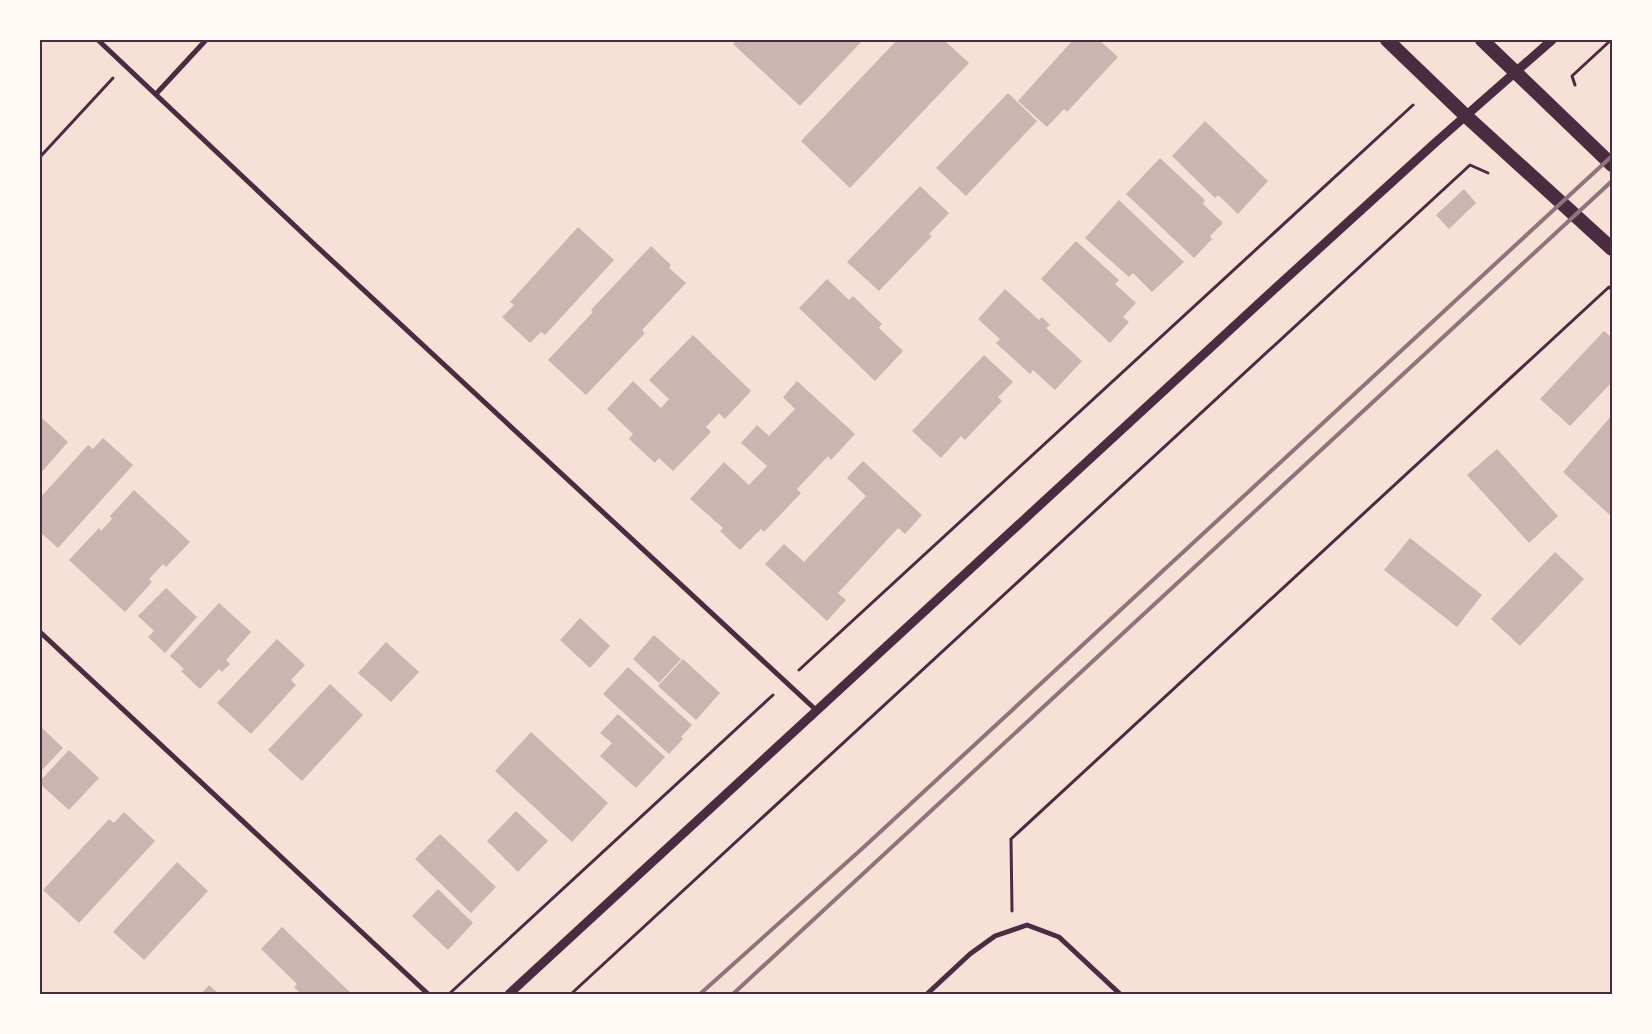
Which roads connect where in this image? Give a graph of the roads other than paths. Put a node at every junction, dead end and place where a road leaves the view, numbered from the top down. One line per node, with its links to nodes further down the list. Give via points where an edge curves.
1 (98, 40): 7 (street)
2 (206, 40): 7 (street)
3 (1387, 40): 8 (highway)
4 (1482, 40): 6 (highway)
5 (1552, 40): 6 (street)
6 (1515, 73): 8 (street); 9 (highway)
7 (156, 94): 12 (street)
8 (1466, 116): 10 (highway); 12 (street)
9 (1612, 165)
10 (1612, 249)
11 (40, 632): 13 (street)
12 (816, 710): 14 (street)
13 (428, 994)
14 (509, 994)
15 (927, 994): 16 (street, via 970,954 995,936 1027,926 1059,937)
16 (1120, 994)

